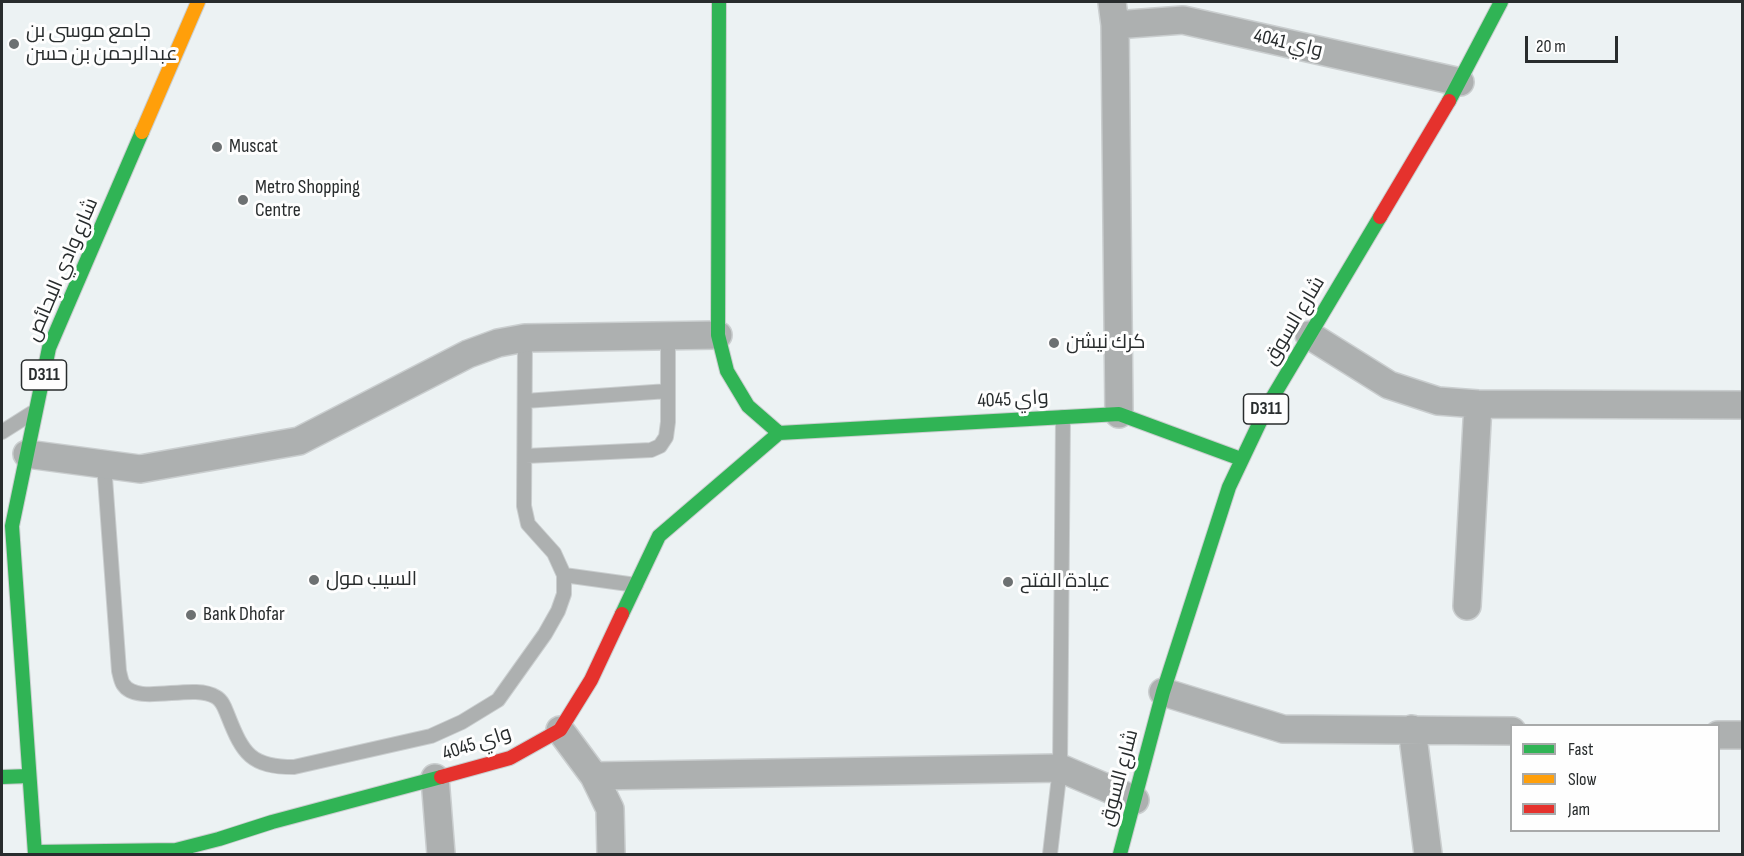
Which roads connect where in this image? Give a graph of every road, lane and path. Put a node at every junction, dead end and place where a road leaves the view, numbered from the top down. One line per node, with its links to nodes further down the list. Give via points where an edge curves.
1 (198, 2): 14 (street, شارع وادي البحائص / D311, via 50,348)
2 (719, 2): 6 (street)
3 (1501, 2): 5 (street, شارع السوق / D311)
4 (1114, 13): 5 (street, واي 4041, via 1182,20); 15 (street)
5 (1460, 82): 7 (street, شارع السوق / D311)
6 (718, 335): 8 (street); 18 (street, via 727,371 748,406)
7 (1309, 335): 12 (street, via 1389,385 1438,401); 21 (street, شارع السوق / D311)
8 (668, 336): 9 (street); 10 (lane)
9 (525, 338): 11 (lane); 22 (street, via 468,354 299,441 140,469)
10 (668, 392): 11 (lane); 20 (lane, via 666,437 660,446 651,450)
11 (525, 400): 20 (lane)
12 (1478, 404): 13 (street); 25 (street)
13 (1743, 405)
14 (36, 411): 17 (lane); 19 (street, شارع وادي البحائص / D311)
15 (1119, 414): 16 (street, واي 4045); 21 (street, واي 4045)
16 (1063, 417): 18 (street, واي 4045); 32 (lane)
17 (2, 432)
18 (778, 433): 24 (street, واي 4045, via 659,536)
19 (27, 454): 22 (street); 33 (street, شارع وادي البحائص / D311, via 12,526)
20 (526, 456): 23 (lane, via 524,506 528,524 554,553)
21 (1241, 459): 26 (street, شارع السوق / D311)
22 (104, 464): 23 (lane, via 119,671 124,685 132,693 205,693 217,697 241,747 252,758 274,767 294,767 431,735 498,700 558,610 564,594)
23 (564, 575): 24 (lane)
24 (636, 585): 28 (street, واي 4045, via 591,680)
25 (1467, 606)
26 (1163, 692): 27 (street, via 1283,729); 37 (street, شارع السوق / D311)
27 (1412, 729): 29 (street); 43 (street)
28 (560, 730): 34 (street); 36 (street, واي 4045, via 510,758)
29 (1510, 731)
30 (1720, 735): 31 (street)
31 (1743, 735)
32 (1060, 768): 34 (street); 37 (street); 41 (lane)
33 (29, 776): 35 (street); 38 (street, شارع وادي البحائص / D311)
34 (594, 776): 40 (street, via 610,809)
35 (2, 777)
36 (435, 778): 38 (street, واي 4045, via 176,850); 39 (street)
37 (1135, 800): 42 (street, شارع السوق / D311)
38 (35, 853)
39 (441, 855)
40 (611, 855)
41 (1050, 855)
42 (1120, 855)
43 (1428, 855)

